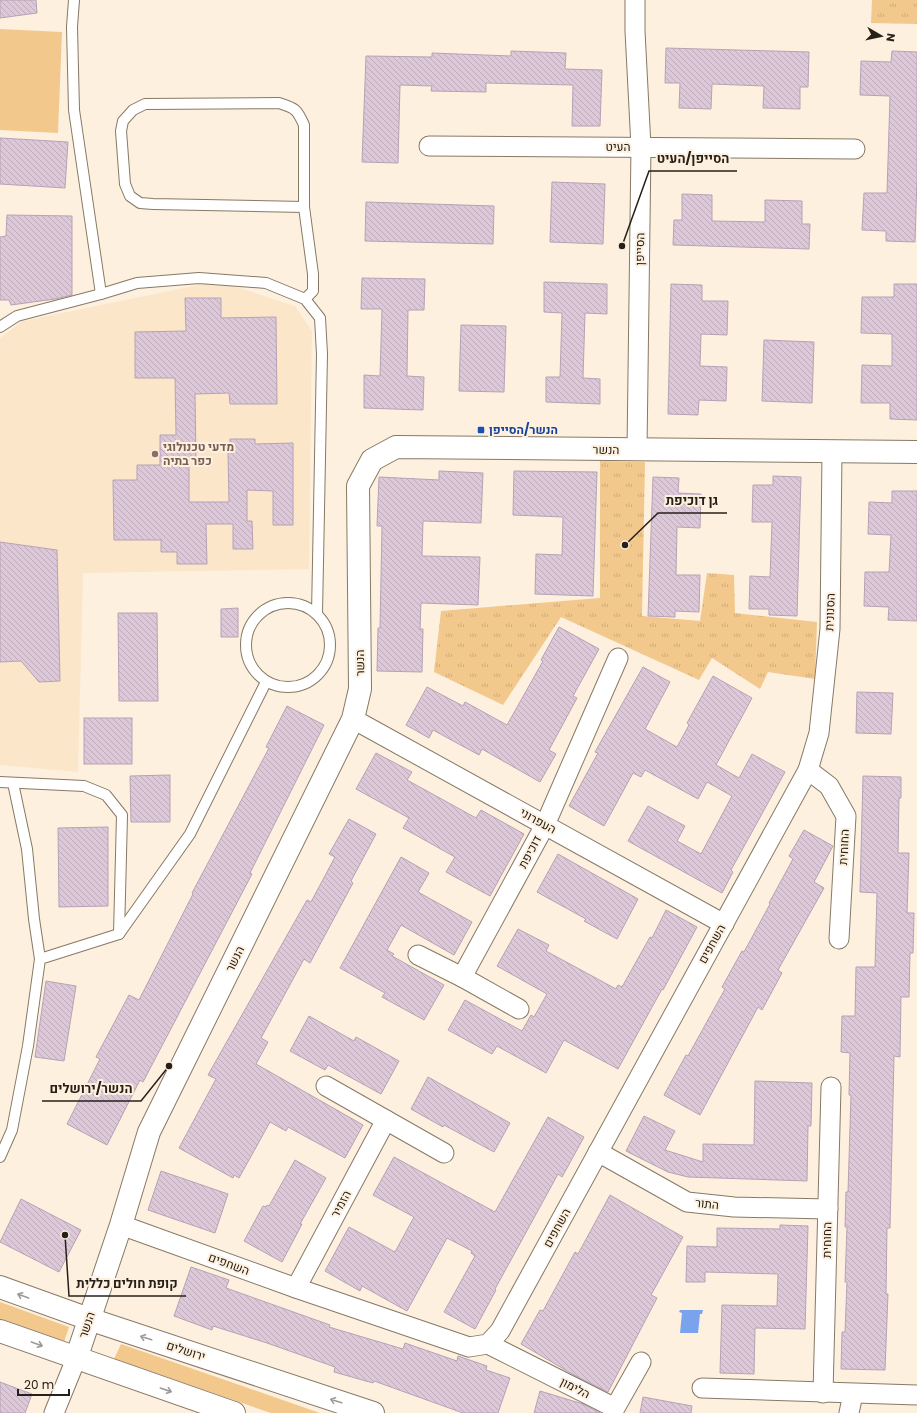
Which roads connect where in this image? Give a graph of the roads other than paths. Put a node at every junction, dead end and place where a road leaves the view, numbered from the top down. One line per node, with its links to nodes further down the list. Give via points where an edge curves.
1 (74, 0): 7 (lane, via 74,110)
2 (635, 0): 4 (street, הסייפן)
3 (429, 146): 4 (street, העיט)
4 (641, 147): 5 (street, העיט); 10 (street, הסייפן)
5 (855, 149)
6 (304, 207): 6 (lane, via 304,125 298,112 290,106 279,103 145,104 133,110 123,121 121,131 125,184 130,196 140,203); 8 (lane, via 313,274 313,291)
7 (101, 294): 8 (lane, via 137,283 199,278 266,283); 9 (lane, via 17,316)
8 (305, 300): 13 (lane, via 320,318 322,354)
9 (0, 327)
10 (637, 450): 11 (street, הנשר); 16 (street, הנשר, via 396,447 372,460 358,486 360,689)
11 (832, 452): 12 (street, הנשר); 17 (street, הסנונית, via 830,629 819,733)
12 (917, 452)
13 (317, 614): 15 (lane, via 330,638 330,652 326,665 306,684 292,688); 15 (lane, via 305,606 291,602 277,604 264,610 254,620 247,632 246,654 255,673)
14 (618, 658): 20 (street, דוכיפת)
15 (266, 682): 22 (lane, via 190,834)
16 (353, 719): 20 (street, העפרוני); 35 (street, הנשר, via 149,1132)
17 (808, 770): 21 (street, השחפים); 23 (street, החוחית, via 829,786 846,816)
18 (0, 782): 19 (lane)
19 (13, 783): 22 (lane, via 84,786 106,795 122,814); 25 (lane, via 27,849)
20 (545, 825): 21 (street, העפרוני); 26 (street, דוכיפת)
21 (724, 924): 31 (street, השחפים)
22 (119, 934): 25 (lane)
23 (839, 939)
24 (418, 955): 26 (street)
25 (40, 959): 33 (lane, via 28,1046 12,1130)
26 (462, 977): 27 (street)
27 (519, 1009)
28 (326, 1086): 30 (street)
29 (831, 1087): 34 (street, החוחית)
30 (386, 1120): 32 (street); 37 (street, הזמיר)
31 (598, 1152): 34 (street, התור, via 687,1202 734,1207); 40 (street, השחפים, via 500,1331)
32 (444, 1153)
33 (0, 1157)
34 (828, 1209): 44 (street, החוחית)
35 (121, 1225): 37 (street, השחפים); 38 (street, הנשר)
36 (0, 1287): 38 (street, ירושלים, one-way to 36)
37 (296, 1288): 40 (street, השחפים, via 469,1347)
38 (89, 1319): 41 (street, הנשר); 49 (street, ירושלים, one-way to 38)
39 (0, 1331): 41 (street, one-way to 41)
40 (488, 1344): 42 (street, הלימון, via 615,1408)
41 (76, 1358): 47 (street); 48 (street, one-way to 48)
42 (642, 1362)
43 (702, 1388): 44 (street)
44 (823, 1393): 45 (street)
45 (853, 1394): 46 (street); 50 (street)
46 (917, 1395)
47 (54, 1413)
48 (234, 1413)
49 (373, 1413)
50 (849, 1413)

